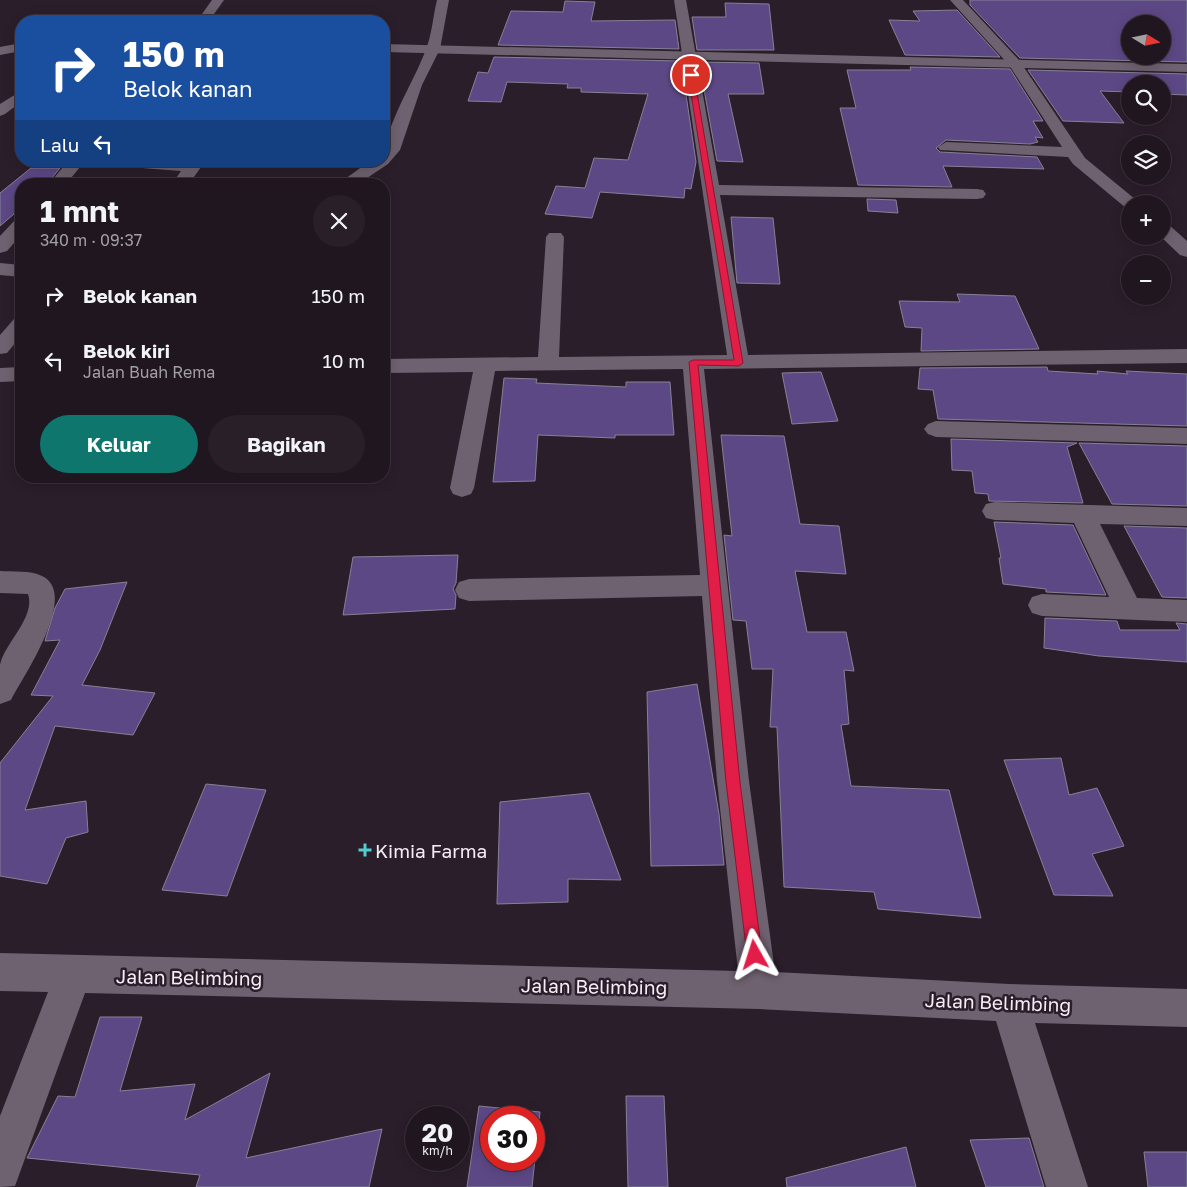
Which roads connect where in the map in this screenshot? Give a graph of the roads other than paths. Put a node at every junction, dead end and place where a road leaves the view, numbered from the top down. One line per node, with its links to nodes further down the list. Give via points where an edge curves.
1 (218, 0): 5 (street)
2 (443, 0): 8 (street)
3 (680, 0): 10 (street)
4 (956, 0): 11 (street)
5 (207, 15)
6 (15, 47): 9 (street)
7 (390, 48): 8 (street)
8 (433, 49): 10 (street); 16 (street)
9 (0, 51)
10 (688, 56): 11 (street); 24 (street)
11 (1014, 63): 12 (street); 17 (street)
12 (1187, 68)
13 (15, 100): 14 (street)
14 (0, 111)
15 (946, 147): 17 (street)
16 (390, 152)
17 (1071, 152): 26 (street)
18 (72, 167): 21 (street)
19 (193, 167): 22 (street)
20 (372, 167): 23 (street)
21 (62, 178)
22 (184, 178)
23 (355, 178)
24 (711, 190): 25 (street); 39 (street)
25 (977, 194)
26 (1121, 195)
27 (15, 231): 30 (street)
28 (1171, 236): 31 (street)
29 (554, 237): 38 (street)
30 (0, 247)
31 (1187, 251)
32 (0, 269): 33 (street)
33 (15, 270)
34 (15, 330): 35 (street)
35 (0, 348)
36 (1187, 356): 39 (street)
37 (693, 362): 38 (street); 39 (street); 51 (street)
38 (548, 363): 40 (street)
39 (739, 363)
40 (485, 364): 41 (street); 46 (street)
41 (390, 366)
42 (0, 374): 43 (street)
43 (15, 374)
44 (936, 429): 45 (street)
45 (1187, 436)
46 (462, 488)
47 (995, 510): 48 (street)
48 (1082, 513): 49 (street); 54 (street)
49 (1187, 517)
50 (0, 582): 56 (street, via 34,584 42,592 44,600 38,622)
51 (714, 585): 52 (street); 59 (street)
52 (469, 590)
53 (1042, 605): 54 (street)
54 (1128, 608): 55 (street)
55 (1187, 611)
56 (0, 691)
57 (0, 972): 58 (street, Jalan Belimbing)
58 (73, 974): 59 (street, Jalan Belimbing); 62 (street)
59 (758, 990): 60 (street, Jalan Belimbing)
60 (1009, 1003): 61 (street, Jalan Belimbing); 63 (street)
61 (1187, 1008)
62 (0, 1171)
63 (1067, 1187)

